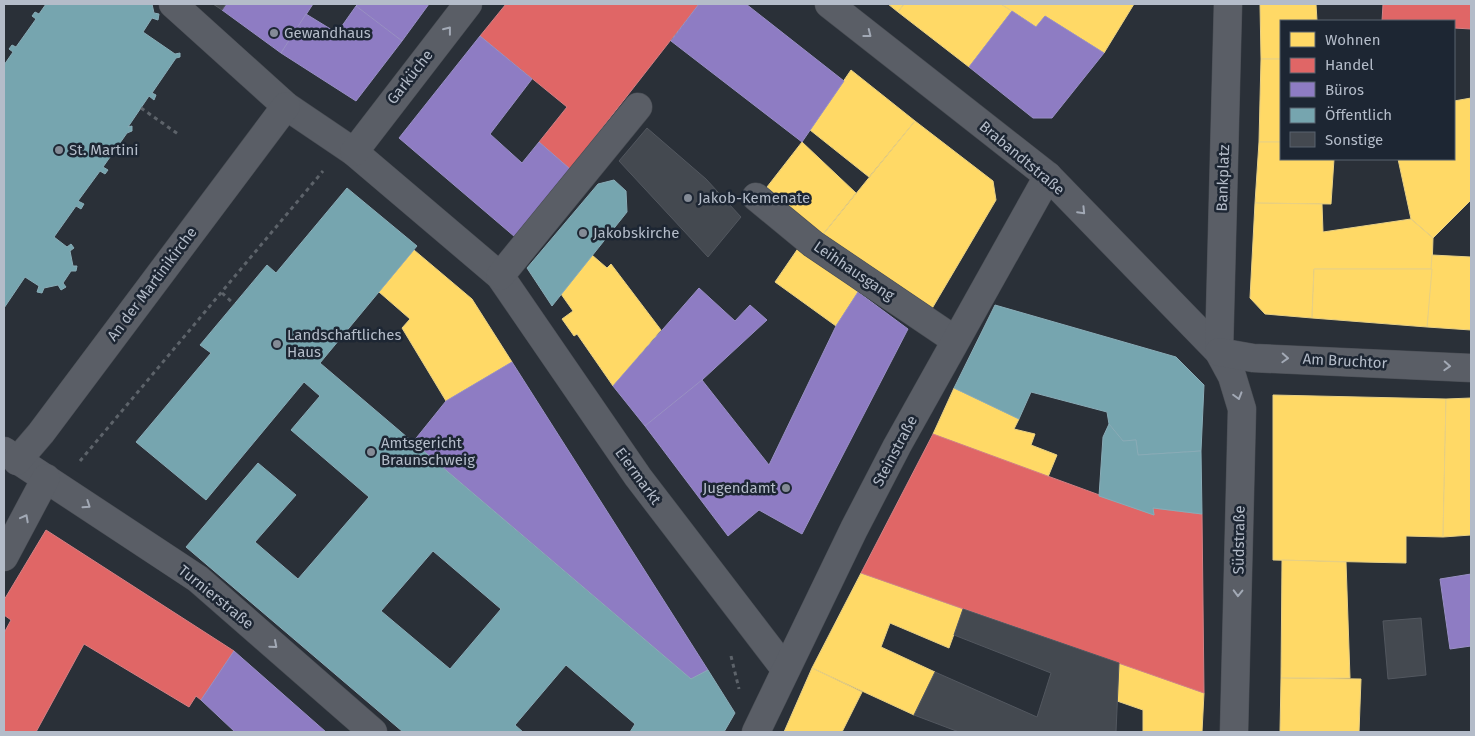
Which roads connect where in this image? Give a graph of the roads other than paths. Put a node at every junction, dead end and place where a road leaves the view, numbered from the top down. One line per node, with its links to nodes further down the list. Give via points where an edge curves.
1 (173, 4): 5 (street)
2 (468, 4): 7 (street, Garküche, one-way to 2)
3 (829, 4): 8 (street, Brabandtstraße, one-way to 8)
4 (1228, 4): 12 (street, Bankplatz)
5 (286, 106): 7 (street); 14 (street, An der Martinikirche, via 41,433)
6 (638, 107): 10 (street)
7 (354, 152): 10 (street, Eiermarkt)
8 (1048, 176): 11 (street, Steinstraße); 12 (street, Brabandtstraße, one-way to 12)
9 (756, 197): 11 (street, Leihhausgang, via 813,244)
10 (500, 276): 17 (street, Eiermarkt, via 638,477)
11 (955, 340): 17 (street, Steinstraße, via 858,521)
12 (1219, 352): 13 (street, Am Bruchtor, one-way to 13, via 1253,358); 20 (street, Südstraße, one-way to 20, via 1232,376 1242,409)
13 (1471, 368)
14 (11, 456): 15 (street, An der Martinikirche)
15 (46, 478): 16 (street, one-way to 15); 18 (street, Turnierstraße, one-way to 18, via 198,579)
16 (4, 558)
17 (785, 670): 19 (street, Steinstraße)
18 (373, 732)
19 (756, 732)
20 (1234, 732)

